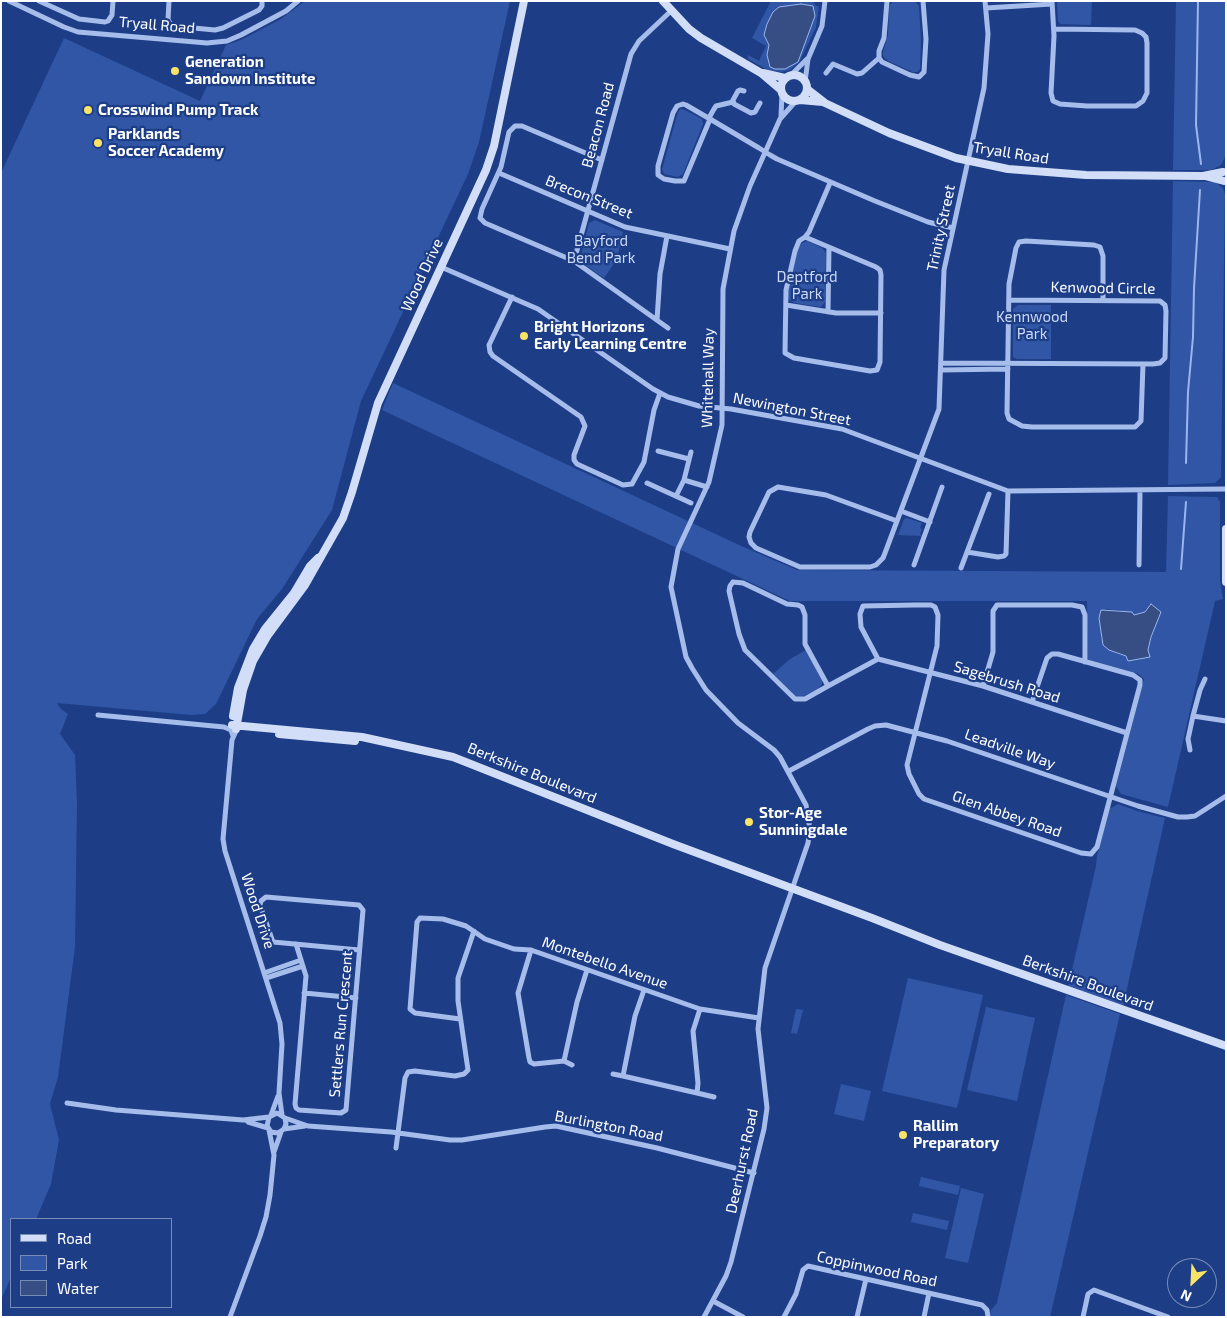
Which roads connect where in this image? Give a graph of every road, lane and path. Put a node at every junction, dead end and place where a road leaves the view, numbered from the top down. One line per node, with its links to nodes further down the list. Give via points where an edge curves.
1 (9, 1): 6 (street, Tryall Road, via 78,32 207,44 241,35)
2 (39, 1): 3 (street, via 78,19 105,22 112,15)
3 (113, 1)
4 (169, 1): 5 (street, via 168,20 172,26 215,30 259,10)
5 (262, 1)
6 (298, 1)
7 (524, 1): 46 (street, Wood Drive, via 491,155)
8 (664, 1): 15 (street)
9 (825, 1): 18 (street, via 822,26)
10 (887, 1): 17 (street)
11 (923, 1): 17 (street, via 926,39 922,76 910,75)
12 (985, 1): 14 (street, Trinity Street)
13 (1052, 2): 14 (street); 16 (street)
14 (986, 8): 33 (street, Trinity Street, via 988,34 984,88)
15 (672, 10): 20 (street, via 701,38); 32 (street, Beacon Road, via 639,41 631,54)
16 (1054, 29): 16 (street, via 1135,30 1144,35 1147,43 1147,93 1143,101 1136,106 1055,103 1051,96)
17 (879, 58): 19 (street, via 862,73 833,64)
18 (808, 59): 21 (street); 22 (street)
19 (826, 72)
20 (761, 73): 21 (street); 24 (street)
21 (788, 77): 22 (street, via 800,76); 24 (street, via 782,84)
22 (806, 85): 25 (street, via 805,95); 28 (street, Tryall Road)
23 (744, 91): 26 (street, via 738,90)
24 (782, 92): 25 (street, via 788,100); 30 (street, Whitehall Way)
25 (798, 100): 28 (street, Tryall Road); 30 (street, Whitehall Way)
26 (733, 102): 27 (street, via 751,114); 29 (street, via 716,106)
27 (760, 103)
28 (825, 103): 33 (street, Tryall Road, via 889,132)
29 (710, 119): 29 (street, via 683,104 675,108 657,170 660,178 684,180); 31 (street)
30 (780, 119): 31 (street, Whitehall Way)
31 (765, 152): 38 (street); 44 (street, Whitehall Way, via 738,216)
32 (602, 160): 35 (street, via 517,126 509,132); 39 (street, Beacon Road)
33 (968, 161): 36 (street, Tryall Road, via 1018,171 1086,176); 40 (street, Trinity Street)
34 (1225, 169): 36 (street, Tryall Road); 37 (street)
35 (499, 174): 39 (street, Brecon Street); 45 (street, via 480,212 482,220)
36 (1203, 176): 37 (street, Tryall Road)
37 (1225, 182)
38 (830, 183): 40 (street, via 928,222); 42 (street)
39 (588, 212): 41 (street, Brecon Street, via 625,228); 45 (street, Beacon Road)
40 (953, 228): 56 (street, Trinity Street, via 942,282)
41 (667, 236): 44 (street, Brecon Street); 53 (street)
42 (805, 237): 43 (street); 50 (street, via 799,242 793,257)
43 (829, 247): 51 (street); 52 (street, via 880,270)
44 (730, 249): 59 (street, Whitehall Way, via 723,288)
45 (574, 262): 53 (street)
46 (441, 268): 47 (street, Newington Street); 94 (street, Wood Drive, via 378,404 343,518 324,553 310,566 252,649 238,688)
47 (512, 297): 58 (street, Newington Street, via 542,311); 58 (street, via 489,345 490,352 582,417 585,430 574,456 578,464 624,485 632,484 644,462)
48 (1009, 300): 49 (street, Kenwood Circle); 49 (street, via 1009,280 1016,248 1019,242 1026,241 1100,247); 57 (street)
49 (1103, 300): 55 (street, Kenwood Circle, via 1157,300 1165,305 1165,358 1160,363)
50 (786, 305): 51 (street); 52 (street, via 786,355 870,371 877,370 879,366)
51 (828, 312): 52 (street)
52 (881, 313)
53 (657, 320): 54 (street)
54 (668, 328)
55 (1143, 364): 57 (street, Kenwood Circle); 57 (street, via 1141,421 1133,427 1032,427 1017,423 1009,419 1007,413)
56 (941, 367): 57 (street, Kenwood Circle); 62 (street, Trinity Street, via 939,409)
57 (1008, 367)
58 (660, 393): 59 (street, Newington Street, via 699,406)
59 (722, 408): 62 (street, Newington Street, via 842,429); 66 (street, Whitehall Way, via 722,425)
60 (658, 451): 63 (street)
61 (691, 452): 63 (street)
62 (921, 458): 69 (street, Newington Street); 74 (street, Trinity Street)
63 (689, 459): 64 (street)
64 (684, 480): 66 (street); 72 (street)
65 (647, 483): 72 (street)
66 (707, 487): 98 (street, Whitehall Way, via 678,549 671,580 686,656 709,694 738,723 777,753)
67 (942, 487): 76 (street)
68 (1226, 490): 70 (street, Newington Street)
69 (1008, 491): 70 (street, Newington Street); 78 (street, via 1006,554 998,557)
70 (1140, 491): 80 (street)
71 (989, 494): 78 (street)
72 (676, 496): 73 (street)
73 (690, 503)
74 (901, 511): 75 (street, Trinity Street); 76 (street)
75 (897, 522): 75 (street, Trinity Street, via 826,495 778,487 769,492 749,537 756,548 797,567 870,567 883,558)
76 (930, 522): 79 (street)
77 (1226, 530): 82 (street)
78 (967, 552): 81 (street)
79 (914, 565)
80 (1139, 565)
81 (961, 568)
82 (1225, 573): 83 (street)
83 (1226, 582)
84 (878, 659): 86 (street, Sagebrush Road); 86 (street, via 861,626 863,606 934,606 938,615 937,640); 88 (street)
85 (1085, 662): 89 (street, via 1085,615 1082,607 997,605 993,611 993,652); 90 (street, via 1058,654 1049,655); 96 (street, via 1133,675 1140,680)
86 (930, 672): 89 (street, Sagebrush Road); 95 (street)
87 (1205, 680): 92 (street)
88 (828, 686): 88 (street, via 805,699 795,699 745,650 729,591 731,584 739,582 787,604 802,607 805,644)
89 (983, 686): 90 (street, Sagebrush Road)
90 (1032, 702): 96 (street, Sagebrush Road)
91 (98, 715): 94 (street, Berkshire Boulevard)
92 (1193, 716): 93 (street); 97 (street, via 1188,739)
93 (1226, 721)
94 (232, 729): 101 (street, Berkshire Boulevard, via 376,742 453,757); 108 (street, Wood Drive, via 223,839)
95 (915, 733): 98 (street, Leadville Way, via 886,725 875,726); 99 (street, Leadville Way, via 947,740); 99 (street, Glen Abbey Road, via 907,769 921,797 1081,853 1088,855 1095,850)
96 (1128, 733): 99 (street)
97 (1190, 750)
98 (789, 772): 101 (street, Whitehall Way, via 806,805 810,829)
99 (1110, 796): 100 (street, Leadville Way, via 1151,810 1187,817)
100 (1226, 796)
101 (791, 891): 113 (street, Deerhurst Road, via 765,968); 115 (street, Berkshire Boulevard)
102 (474, 931): 105 (street, Montebello Avenue, via 499,944); 114 (street, via 459,975); 114 (street, Montebello Avenue, via 443,919 424,917 417,922 410,1009 415,1013)
103 (296, 944): 104 (street); 104 (street, Settlers Run Crescent, via 272,941 260,901 264,898 360,906 363,910); 106 (street, Settlers Run Crescent)
104 (360, 950): 111 (street, Settlers Run Crescent)
105 (531, 950): 107 (street, Montebello Avenue); 116 (street, via 518,993 529,1060 536,1064)
106 (302, 963): 108 (street); 110 (street, Settlers Run Crescent, via 306,976)
107 (588, 970): 109 (street, Montebello Avenue); 116 (street)
108 (265, 976): 121 (street, Wood Drive, via 282,1031)
109 (644, 990): 112 (street, Montebello Avenue); 119 (street, via 634,1016)
110 (304, 993): 111 (street); 111 (street, Settlers Run Crescent, via 297,1109 341,1113 346,1110)
111 (356, 998)
112 (700, 1009): 113 (street, Montebello Avenue); 120 (street, via 693,1031)
113 (759, 1018): 133 (street, Deerhurst Road, via 767,1108)
114 (460, 1019): 130 (street, via 468,1070 457,1076 408,1072)
115 (1226, 1046)
116 (564, 1061): 117 (street)
117 (572, 1064)
118 (613, 1074): 119 (street)
119 (623, 1076): 120 (street)
120 (697, 1092): 122 (street)
121 (279, 1093): 124 (street, Wood Drive); 125 (street, Wood Drive)
122 (714, 1097)
123 (67, 1103): 126 (street)
124 (270, 1116): 125 (street, via 277,1113); 126 (street); 128 (street, via 266,1123)
125 (283, 1117): 127 (street, Burlington Road); 129 (street, via 286,1124)
126 (243, 1120): 128 (street)
127 (308, 1126): 129 (street, Burlington Road); 130 (street, Burlington Road)
128 (268, 1129): 129 (street, via 275,1133); 132 (street)
129 (282, 1130): 132 (street)
130 (398, 1133): 131 (street); 133 (street, Burlington Road, via 456,1140 556,1126)
131 (396, 1148)
132 (274, 1155): 137 (street, via 263,1227)
133 (754, 1173): 136 (street, Deerhurst Road, via 728,1270)
134 (866, 1279): 135 (street, Coppinwood Road); 140 (street, Coppinwood Road, via 812,1266 805,1268); 141 (street)
135 (929, 1293): 142 (street); 143 (street, Coppinwood Road, via 982,1306)
136 (713, 1301): 138 (street, Deerhurst Road); 139 (street)
137 (230, 1317)
138 (704, 1317)
139 (743, 1317)
140 (784, 1317)
141 (857, 1317)
142 (924, 1317)
143 (988, 1317)
144 (1083, 1317): 145 (street, via 1088,1294 1094,1290)
145 (1168, 1317)

